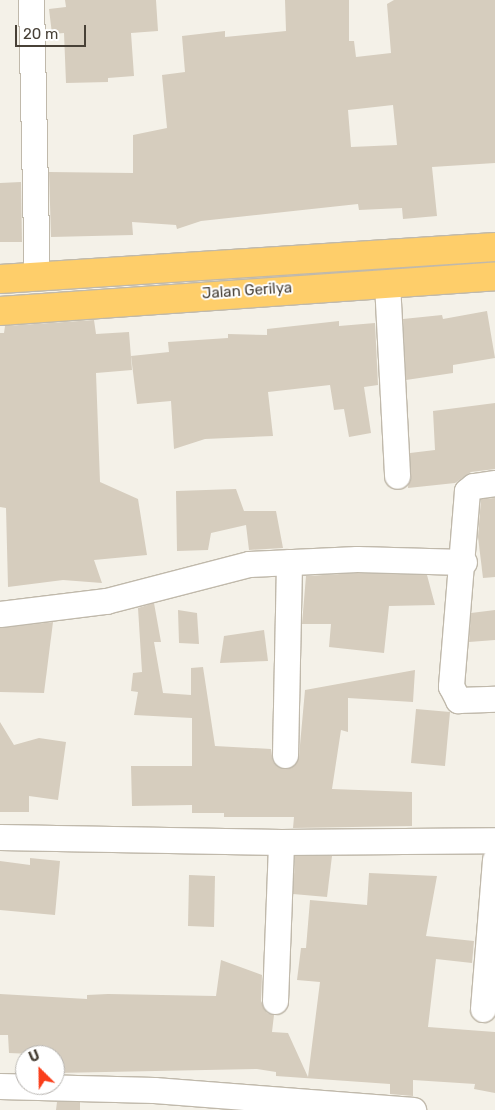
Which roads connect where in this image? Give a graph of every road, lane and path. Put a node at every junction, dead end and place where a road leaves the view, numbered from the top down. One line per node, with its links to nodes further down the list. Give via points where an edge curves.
1 (31, 0): 4 (street)
2 (495, 247): 3 (highway, Jalan Gerilya)
3 (163, 268): 4 (highway, Jalan Gerilya); 8 (highway)
4 (37, 276): 6 (highway, Jalan Gerilya)
5 (495, 276): 7 (highway, Jalan Gerilya)
6 (0, 279)
7 (387, 283): 8 (highway, Jalan Gerilya); 10 (street)
8 (167, 296): 9 (highway, Jalan Gerilya)
9 (0, 311)
10 (397, 476)
11 (495, 483): 13 (street, via 467,490)
12 (289, 562): 13 (street); 14 (street, via 249,564 206,572 106,600); 16 (street)
13 (464, 562): 15 (street, via 451,686 458,700)
14 (0, 614)
15 (495, 699)
16 (286, 755)
17 (0, 837): 19 (street)
18 (495, 840): 19 (street)
19 (281, 842): 21 (street)
20 (495, 859): 22 (street)
21 (275, 1001)
22 (483, 1009)
23 (0, 1086): 24 (street)
24 (154, 1100): 25 (street)
25 (278, 1104): 26 (street)
26 (413, 1110)

